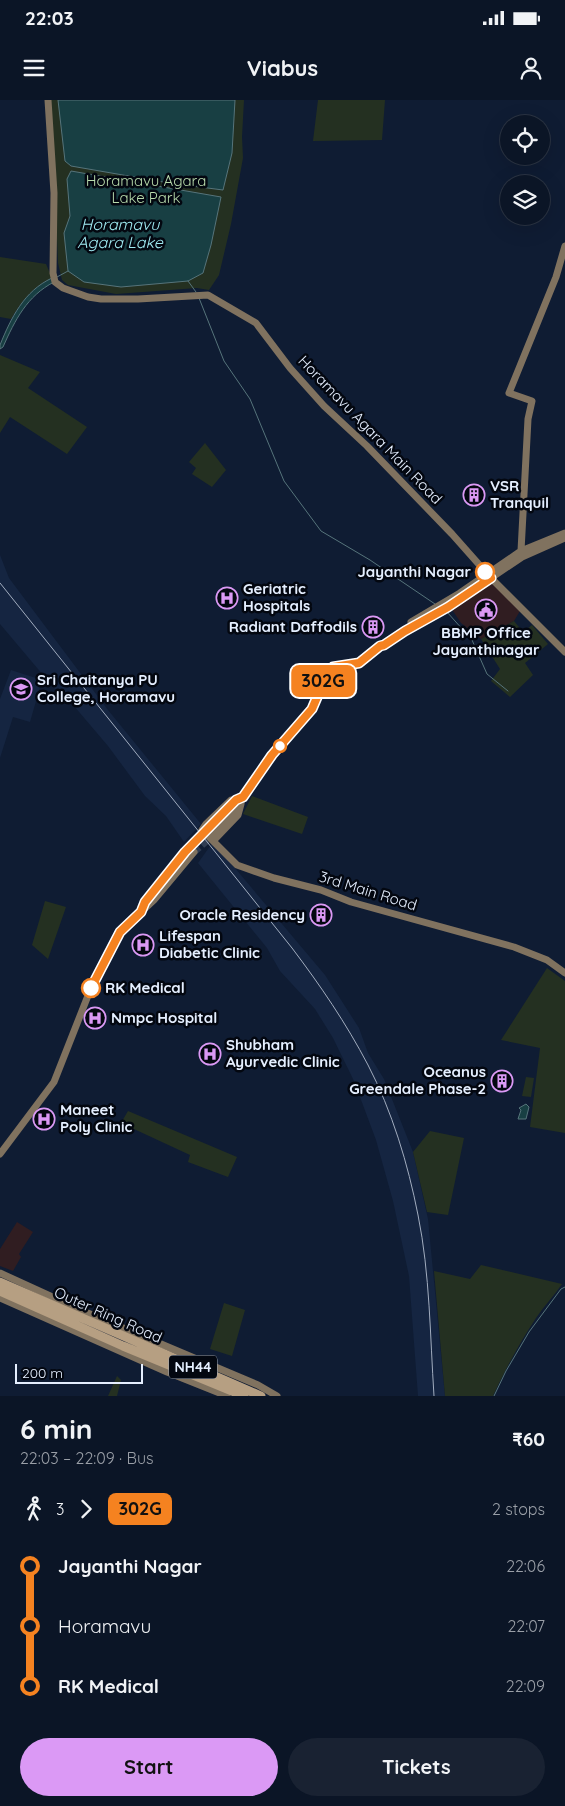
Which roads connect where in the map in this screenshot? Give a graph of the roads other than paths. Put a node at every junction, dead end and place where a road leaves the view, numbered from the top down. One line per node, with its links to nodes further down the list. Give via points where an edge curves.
1 (48, 100): 6 (street, Horamavu Agara Main Road, via 55,280 63,288 102,298 203,295 256,322 290,368 324,406 367,446)
2 (565, 246): 5 (street, via 556,277 509,394 532,401 528,419)
3 (565, 533): 5 (street)
4 (565, 538): 6 (street)
5 (522, 551): 6 (street)
6 (489, 576): 7 (street, Horamavu Agara Main Road); 8 (street, via 382,641 359,663 333,667 312,709 272,755)
7 (565, 652)
8 (240, 800): 9 (street); 9 (street, via 238,815); 9 (street, via 231,800 203,828)
9 (210, 836): 11 (street, 3rd Main Road, via 237,865 351,902 514,947 547,960)
10 (192, 850): 12 (street, via 120,932 91,988 54,1082)
11 (565, 973)
12 (0, 1154)
13 (0, 1273): 17 (street)
14 (0, 1282): 17 (highway, Outer Ring Road / NH44)
15 (0, 1291): 19 (highway, Outer Ring Road / NH44)
16 (0, 1298): 18 (street)
17 (164, 1350): 20 (highway, Outer Ring Road / NH44); 21 (street, via 258,1385)
18 (227, 1396)
19 (244, 1396)
20 (261, 1396)
21 (277, 1396)

